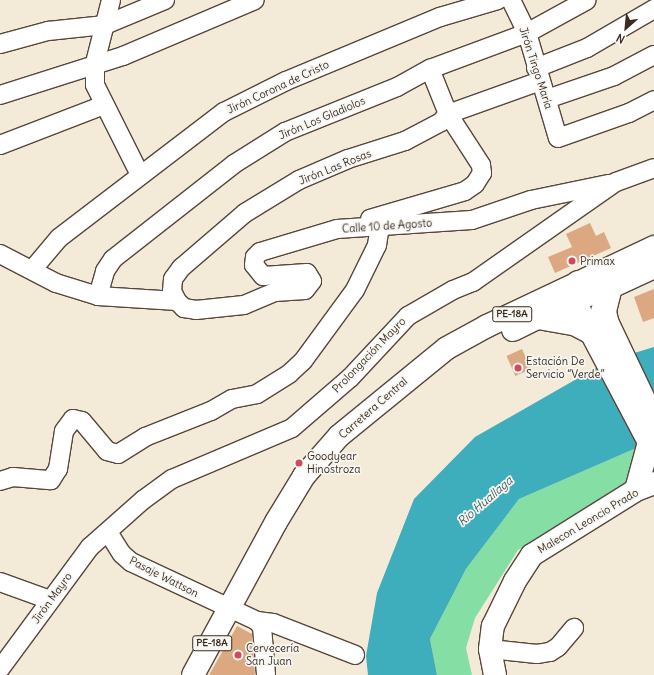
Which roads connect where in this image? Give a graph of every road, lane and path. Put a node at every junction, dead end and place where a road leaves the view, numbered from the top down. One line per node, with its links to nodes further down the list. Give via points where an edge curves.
1 (111, 0): 8 (street)
2 (165, 0): 8 (street)
3 (255, 0): 12 (street, via 123,56)
4 (498, 0): 22 (street, Jirón Corona de Cristo, via 440,17 286,81 224,112)
5 (511, 0): 9 (street, Jirón Tingo María)
6 (587, 0): 9 (street, Jirón Los Gladiolos)
7 (654, 9): 14 (street, Jirón Las Rosas)
8 (105, 25): 10 (street, via 48,31); 12 (street)
9 (527, 33): 13 (street, Jirón Los Gladiolos); 14 (street, Jirón Tingo María)
10 (0, 44)
11 (654, 55): 16 (street, via 614,76)
12 (95, 63): 15 (street); 18 (street, via 95,85)
13 (430, 69): 19 (street); 31 (street, Jirón Los Gladiolos, via 397,87 285,132 234,164 114,259 105,270)
14 (538, 74): 16 (street, Jirón Tingo María); 19 (street, Jirón Las Rosas)
15 (0, 95)
16 (547, 99): 17 (street, Jirón Tingo María, via 558,138 629,113)
17 (654, 100)
18 (104, 105): 20 (street); 22 (street)
19 (448, 114): 25 (street, via 482,165 482,173 475,184 465,191); 32 (street, Jirón Las Rosas, via 440,122 405,141 348,159 299,180 245,213 181,268 173,279 172,291)
20 (0, 145)
21 (654, 168): 23 (street, Prolongación Mayro)
22 (140, 175): 29 (street, Jirón Corona de Cristo, via 59,238)
23 (616, 182): 24 (street, Calle 10 de Agosto, via 531,200 472,220); 39 (street, Prolongación Mayro, via 473,282 453,290 408,316 350,378 304,420 292,428 172,479 143,500)
24 (380, 226): 25 (street, Calle 10 de Agosto); 37 (street, via 377,245 355,290 302,361 289,374 257,394 232,399 212,411 145,438 118,454 107,451 82,421 73,419 64,431 58,470 51,480 13,477)
25 (337, 229): 32 (street, Calle 10 de Agosto, via 260,252 255,257 255,269 263,276 307,273 312,281 305,290 275,292 244,305 196,310 184,308)
26 (654, 247): 30 (main road, Carretera Central / PE-18A)
27 (2, 258): 29 (street, Calle 10 de Agosto)
28 (654, 267): 30 (main road, PE-18A)
29 (32, 270): 31 (street, Calle 10 de Agosto, via 56,283)
30 (589, 290): 33 (main road, PE-18A); 34 (main road); 34 (main road, via 605,312); 35 (main road, Carretera Central / PE-18A, via 487,326)
31 (98, 296): 32 (street, Calle 10 de Agosto)
32 (177, 301)
33 (538, 318): 34 (main road, via 576,325); 35 (main road, PE-18A, via 507,333)
34 (604, 337): 36 (main road)
35 (447, 348): 42 (main road, Carretera Central / PE-18A, via 339,436 304,476 276,522)
36 (651, 439): 38 (main road)
37 (0, 481)
38 (645, 487): 45 (main road, Malecon Leoncio Prado, via 532,555 515,581 493,626)
39 (108, 532): 41 (street, Jirón Mayro, via 90,548); 42 (street, Pasaje Wattson, via 122,554 131,562)
40 (0, 582): 41 (street)
41 (50, 600): 47 (street, Jirón Mayro)
42 (230, 610): 43 (street, Pasaje Wattson); 48 (main road, Carretera Central / PE-18A)
43 (257, 621): 46 (street, Pasaje Wattson, via 272,623); 49 (street, via 262,627)
44 (574, 628): 45 (street, via 558,647 550,652 537,654)
45 (490, 649): 50 (main road, Malecon Leoncio Prado)
46 (355, 655)
47 (2, 665)
48 (193, 675)
49 (266, 675)
50 (495, 675)

